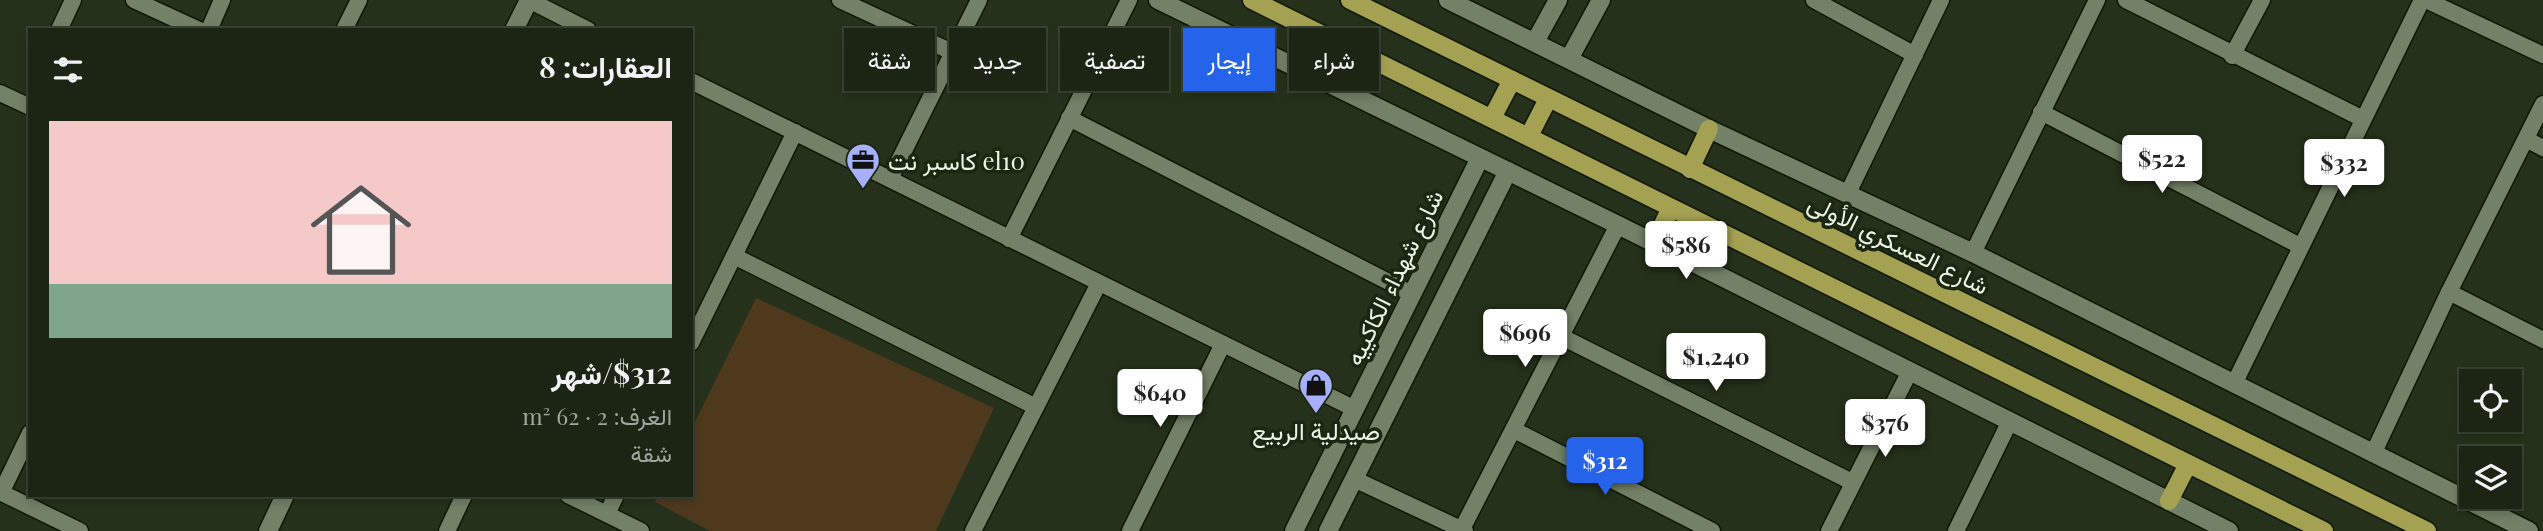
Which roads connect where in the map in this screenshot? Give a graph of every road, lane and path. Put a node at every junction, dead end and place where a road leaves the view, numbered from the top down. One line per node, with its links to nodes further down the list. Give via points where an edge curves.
1 (74, 0): 21 (street)
2 (134, 0): 22 (street)
3 (222, 0): 23 (street)
4 (359, 0): 24 (street)
5 (529, 0): 25 (street); 26 (street)
6 (840, 0): 30 (street)
7 (979, 0): 27 (street)
8 (1129, 0): 46 (street)
9 (1158, 0): 36 (street)
10 (1252, 0): 28 (main road)
11 (1448, 0): 29 (street)
12 (1558, 0): 29 (street)
13 (1601, 0): 35 (street)
14 (1814, 0): 31 (street)
15 (1941, 0): 31 (street)
16 (2097, 0): 45 (street)
17 (2126, 0): 33 (street)
18 (2262, 0): 33 (street)
19 (2424, 0): 32 (street); 48 (street)
20 (1358, 2): 38 (main road, شارع العسكري الأولى)
21 (60, 28)
22 (195, 28)
23 (210, 28)
24 (345, 28)
25 (515, 28)
26 (584, 28)
27 (964, 28)
28 (1309, 28)
29 (1535, 42): 35 (street)
30 (949, 51)
31 (1915, 54): 58 (street)
32 (2543, 55)
33 (2232, 56): 48 (street)
34 (949, 58): 57 (street)
35 (1569, 59): 49 (street)
36 (1289, 63)
37 (1379, 63): 47 (main road)
38 (1512, 80): 42 (main road, شارع العسكري الأولى); 47 (main road)
39 (693, 82): 50 (street)
40 (1347, 91): 54 (street)
41 (0, 93): 43 (street)
42 (1548, 99): 51 (main road); 55 (main road, شارع العسكري الأولى)
43 (28, 101)
44 (2543, 104): 52 (street)
45 (2041, 112): 63 (street); 64 (street)
46 (1069, 118): 61 (street); 68 (street)
47 (1492, 118): 51 (main road)
48 (2363, 119): 63 (street)
49 (1709, 129): 55 (main road); 58 (street)
50 (795, 132): 57 (street); 65 (street)
51 (1529, 136): 59 (main road)
52 (2526, 139): 53 (street); 67 (street)
53 (2543, 148)
54 (1480, 158): 56 (street); 68 (street, شارع شهداء الكاكييه)
55 (1690, 169): 105 (main road, شارع العسكري الأولى)
56 (1508, 171): 60 (street); 82 (street)
57 (890, 179): 61 (street)
58 (1848, 193): 64 (street)
59 (1671, 208): 62 (main road); 81 (main road)
60 (1618, 225): 62 (street); 69 (street)
61 (1009, 239): 66 (street)
62 (1654, 243): 73 (street)
63 (2300, 246): 74 (street)
64 (1973, 253): 74 (street)
65 (734, 256): 70 (street); 75 (street)
66 (1099, 282): 72 (street); 75 (street)
67 (2449, 292): 71 (street); 80 (street)
68 (1412, 294): 76 (street, شارع شهداء الكاكييه)
69 (1562, 337): 78 (street); 83 (street)
70 (693, 339)
71 (2543, 340)
72 (1223, 344): 76 (street); 97 (street)
73 (1910, 371): 77 (street); 83 (street)
74 (2235, 382): 80 (street)
75 (1036, 407): 96 (street)
76 (1355, 409): 98 (street, شارع شهداء الكاكييه)
77 (2010, 421): 89 (street); 102 (street)
78 (1514, 430): 91 (street); 100 (street)
79 (28, 437): 84 (street)
80 (2373, 454): 106 (street)
81 (2188, 464): 89 (main road); 104 (main road)
82 (1354, 479): 91 (street); 99 (street)
83 (1852, 482): 101 (street)
84 (0, 493): 92 (street)
85 (284, 497): 93 (street)
86 (463, 497): 94 (street)
87 (572, 497): 90 (street)
88 (615, 497): 90 (street)
89 (2169, 501): 103 (street)
90 (607, 514): 95 (street)
91 (1464, 530)
92 (80, 531)
93 (268, 531)
94 (447, 531)
95 (641, 531)
96 (974, 531)
97 (1130, 531)
98 (1294, 531)
99 (1328, 531)
100 (1712, 531)
101 (1829, 531)
102 (1956, 531)
103 (2229, 531)
104 (2324, 531)
105 (2427, 531)
106 (2529, 531)

